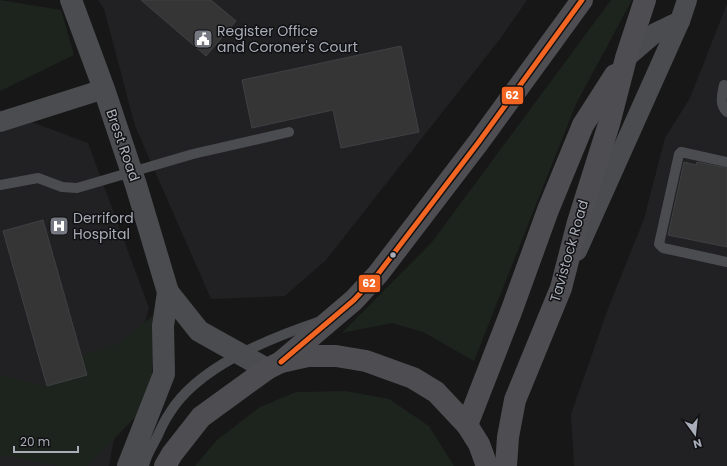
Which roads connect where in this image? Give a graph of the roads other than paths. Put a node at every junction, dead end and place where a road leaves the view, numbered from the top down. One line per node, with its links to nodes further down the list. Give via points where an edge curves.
1 (71, 0): 8 (street, Brest Road)
2 (582, 0): 18 (highway, via 378,274 354,300)
3 (645, 0): 6 (highway, Tavistock Road)
4 (687, 0): 5 (street)
5 (680, 21): 6 (street, Tavistock Road, via 655,33); 16 (street)
6 (626, 58): 16 (highway, Tavistock Road); 21 (highway, Tavistock Road, via 583,125)
7 (724, 85): 9 (lane, via 721,100 723,109)
8 (104, 89): 10 (street); 13 (street, Brest Road)
9 (727, 112)
10 (0, 122)
11 (289, 132): 13 (lane, via 193,154)
12 (727, 162): 15 (lane, via 680,152 659,244 663,248)
13 (132, 173): 14 (lane, via 77,188 62,187 38,178); 17 (street, Brest Road)
14 (0, 185)
15 (727, 262)
16 (561, 288): 26 (highway, Tavistock Road, via 515,400 508,436)
17 (168, 292): 19 (street, Brest Road, via 199,331); 22 (street, Brest Road, via 163,326 164,374)
18 (332, 318): 19 (lane, via 283,334); 20 (highway)
19 (239, 354): 20 (street, Brest Road); 23 (lane, via 202,379 183,396 169,413)
20 (274, 366): 21 (highway, via 315,356 336,356 366,362 413,378 436,392); 24 (highway, via 201,417)
21 (467, 425): 25 (highway, via 479,444)
22 (128, 466)
23 (144, 466)
24 (165, 466)
25 (487, 466)
26 (506, 466)

